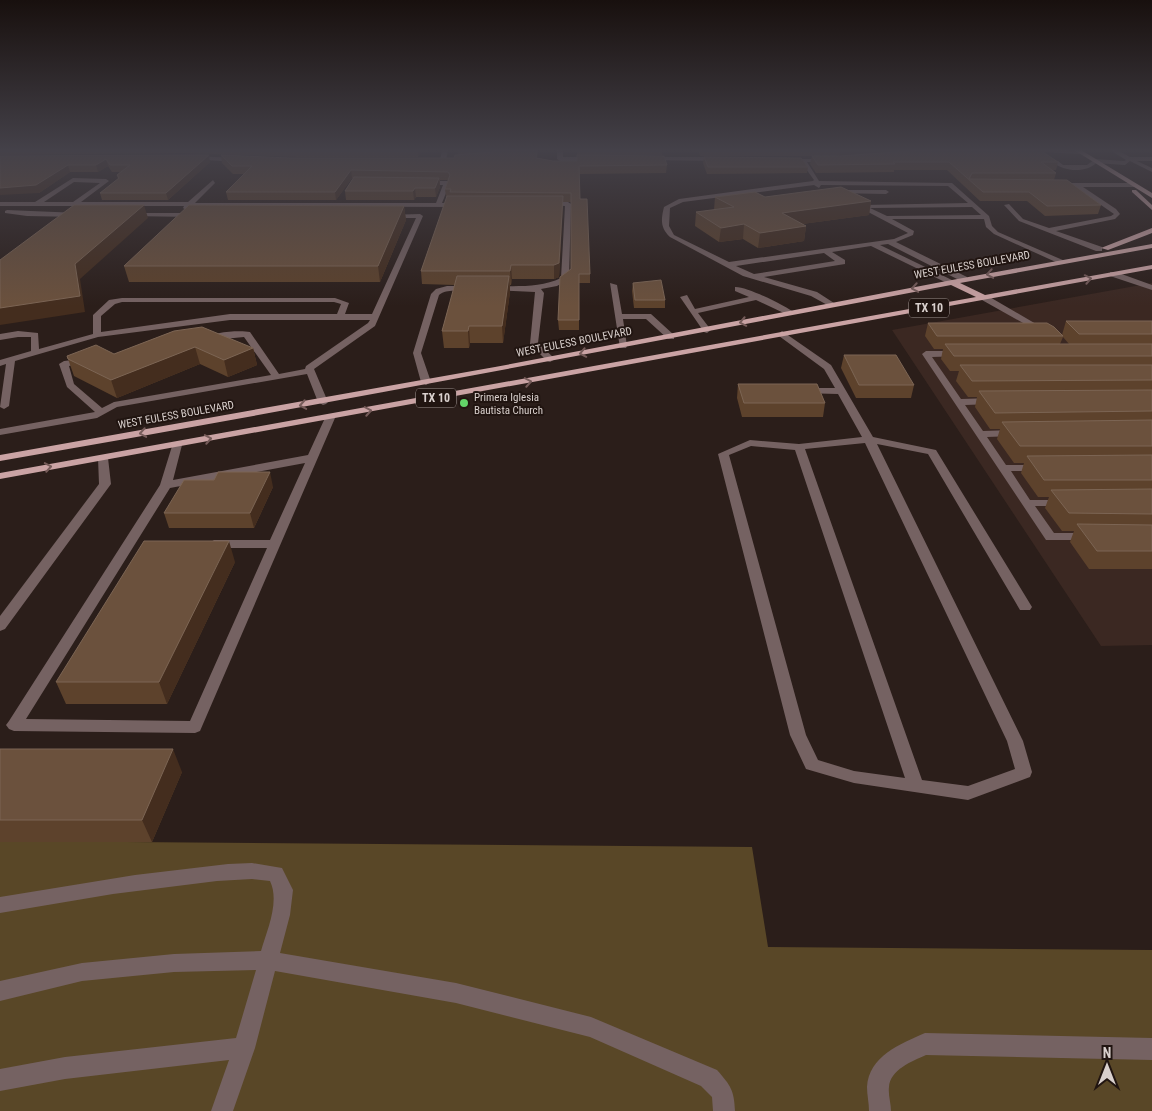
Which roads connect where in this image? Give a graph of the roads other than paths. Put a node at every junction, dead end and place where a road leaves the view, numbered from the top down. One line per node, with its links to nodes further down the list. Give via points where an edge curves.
1 (40, 202): 11 (street)
2 (78, 202): 12 (street)
3 (192, 202): 13 (street)
4 (340, 202): 15 (street)
5 (439, 202): 16 (street)
6 (677, 202): 43 (street, via 667,207 666,232)
7 (853, 202): 20 (street)
8 (970, 202): 18 (street)
9 (1102, 202): 29 (street, via 1114,210 1113,218)
10 (0, 204): 11 (street)
11 (37, 204): 12 (street)
12 (75, 204): 13 (street)
13 (190, 204): 15 (street); 24 (street)
14 (539, 204): 52 (street, via 568,204 565,279)
15 (338, 205): 16 (street)
16 (438, 205): 17 (street)
17 (472, 205)
18 (974, 205): 20 (street); 28 (street)
19 (1007, 205): 29 (street, via 1021,220)
20 (862, 206): 27 (street)
21 (0, 212): 22 (street)
22 (84, 215)
23 (122, 215): 24 (street)
24 (179, 215): 25 (street)
25 (198, 215)
26 (381, 216): 62 (street, via 420,216)
27 (885, 217): 28 (street); 31 (street, via 911,231 906,238)
28 (987, 217): 41 (street, via 989,227 996,233)
29 (1049, 230): 34 (street)
30 (1152, 230): 34 (main road)
31 (888, 242): 32 (street); 37 (street)
32 (872, 244): 35 (street); 38 (street)
33 (1152, 246): 41 (main road, WEST EULESS BOULEVARD / TX 10)
34 (1099, 249): 41 (main road)
35 (825, 251): 36 (street); 42 (street, via 842,261)
36 (809, 253): 42 (street); 43 (street)
37 (912, 254): 38 (street); 39 (street)
38 (896, 256): 40 (street)
39 (924, 259): 40 (street); 49 (street)
40 (908, 262): 50 (street)
41 (1061, 262): 49 (main road, WEST EULESS BOULEVARD / TX 10, one-way to 49)
42 (828, 264): 48 (street)
43 (727, 265): 48 (street)
44 (1152, 266): 45 (main road, TX 10)
45 (1128, 271): 46 (main road); 47 (main road, TX 10)
46 (1152, 271)
47 (1113, 274): 53 (street); 57 (main road, TX 10, one-way to 47)
48 (752, 276): 58 (street, via 814,294)
49 (964, 279): 50 (main road, WEST EULESS BOULEVARD / TX 10)
50 (952, 282): 57 (main road); 58 (main road, WEST EULESS BOULEVARD / TX 10, one-way to 58)
51 (613, 285): 63 (street)
52 (532, 288): 75 (street, via 540,293 534,344); 80 (street, via 446,288 438,291 417,352)
53 (1152, 288)
54 (738, 290): 56 (street)
55 (684, 297): 59 (street)
56 (759, 297): 59 (street); 60 (street)
57 (985, 298): 65 (main road, TX 10); 67 (street)
58 (831, 305): 60 (main road, WEST EULESS BOULEVARD / TX 10)
59 (693, 312): 64 (street)
60 (791, 313): 64 (main road, WEST EULESS BOULEVARD / TX 10, one-way to 64); 65 (main road, via 773,325)
61 (340, 317): 62 (street); 66 (street, via 230,317); 66 (street, via 345,303 335,300 122,300 112,302 97,315)
62 (375, 317): 78 (street, via 372,324 309,368)
63 (618, 317): 69 (street, via 648,316); 71 (street)
64 (707, 330): 69 (main road, WEST EULESS BOULEVARD / TX 10)
65 (782, 334): 82 (street, via 828,367); 88 (main road, TX 10, one-way to 65)
66 (98, 335): 72 (street)
67 (1054, 336)
68 (0, 337): 72 (street, via 35,335)
69 (671, 337): 71 (main road, WEST EULESS BOULEVARD / TX 10)
70 (196, 341): 79 (street, via 246,334)
71 (623, 346): 75 (main road, WEST EULESS BOULEVARD / TX 10, one-way to 75)
72 (34, 354): 76 (street)
73 (974, 354): 85 (street, via 926,354 945,376)
74 (92, 359): 87 (street, via 64,364 70,385 96,409)
75 (550, 359): 80 (main road, WEST EULESS BOULEVARD / TX 10)
76 (11, 361): 77 (street); 86 (street)
77 (0, 363)
78 (311, 371): 79 (street); 84 (street)
79 (277, 377): 87 (street, via 114,405)
80 (426, 382): 84 (main road, WEST EULESS BOULEVARD / TX 10)
81 (791, 391): 82 (street)
82 (840, 391): 92 (street)
83 (1006, 401): 85 (street)
84 (324, 402): 95 (main road, WEST EULESS BOULEVARD / TX 10, one-way to 95)
85 (958, 402): 91 (street)
86 (4, 406)
87 (104, 410): 89 (street, via 97,415)
88 (330, 418): 93 (main road, TX 10, one-way to 88); 97 (street)
89 (0, 432)
90 (1027, 433): 91 (street)
91 (980, 434): 98 (street)
92 (869, 439): 94 (street); 107 (street, via 932,452); 109 (street, via 1015,741 1024,772 968,793)
93 (177, 445): 96 (main road, TX 10); 101 (street)
94 (799, 448): 109 (street); 109 (street, via 750,443 723,454 798,736 812,765 854,777)
95 (0, 458)
96 (103, 458): 100 (main road, TX 10, one-way to 96); 108 (street, via 105,484)
97 (312, 458): 101 (street); 106 (street)
98 (1003, 468): 99 (street); 103 (street)
99 (1052, 468)
100 (0, 476)
101 (166, 485): 106 (street, via 134,544 14,725 195,727)
102 (1075, 502): 103 (street)
103 (1026, 503): 104 (street, via 1050,537)
104 (1096, 537)
105 (197, 544): 106 (street)
106 (274, 544)
107 (1025, 607)
108 (0, 626)
109 (916, 786)
110 (0, 905): 111 (street, via 105,886 229,872 276,874 284,890 281,915)
111 (268, 960): 112 (street, via 174,963 82,972); 113 (street); 117 (street, via 456,993 591,1027 709,1078 723,1093)
112 (0, 991)
113 (244, 1048): 115 (street, via 65,1068); 116 (street)
114 (1152, 1049): 118 (street, via 925,1044 886,1066 878,1085)
115 (0, 1080)
116 (222, 1111)
117 (724, 1111)
118 (880, 1111)

